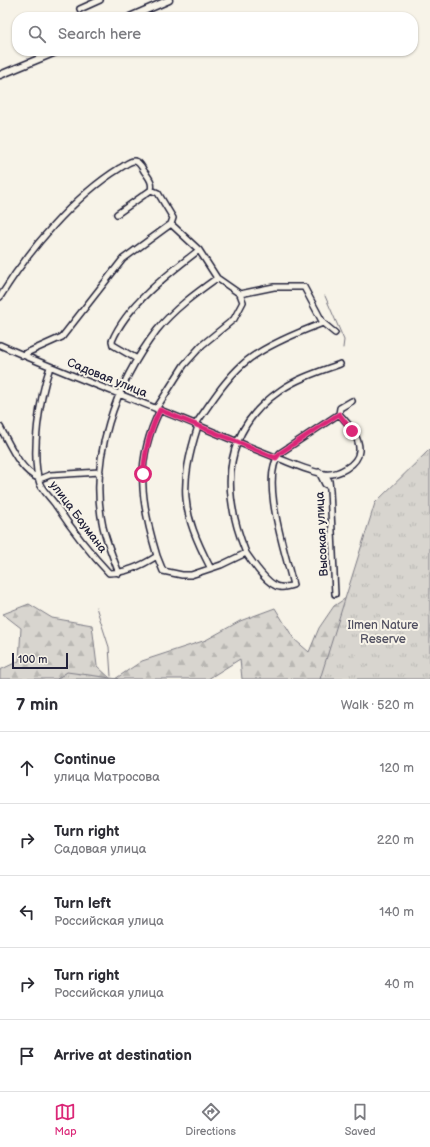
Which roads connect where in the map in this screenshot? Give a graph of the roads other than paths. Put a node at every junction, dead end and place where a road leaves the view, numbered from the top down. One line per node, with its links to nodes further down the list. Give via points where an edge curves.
1 (100, 0): 3 (street)
2 (169, 0): 4 (main road)
3 (80, 9)
4 (141, 12)
5 (46, 56): 6 (main road)
6 (0, 75)
7 (151, 190): 8 (street); 9 (street, via 158,193 172,218); 13 (street, via 151,181 139,163 131,162 112,173 65,214 24,262)
8 (116, 214)
9 (171, 224): 10 (street); 17 (street, via 123,259 62,337)
10 (199, 250): 11 (street); 18 (street, via 168,274 130,313 114,337 113,345)
11 (217, 278): 12 (street); 18 (street, via 170,316)
12 (240, 294): 14 (street, via 274,287 304,287); 23 (street, via 243,302 234,320 202,345 184,365)
13 (0, 297)
14 (323, 323): 15 (street); 25 (street, via 279,342 244,363 225,383)
15 (335, 333)
16 (0, 345): 17 (street, Садовая улица)
17 (22, 354): 20 (street, Садовая улица)
18 (137, 360): 21 (street)
19 (340, 364): 27 (street, via 282,389 258,410)
20 (50, 367): 21 (street, Садовая улица); 32 (street, улица Баумана, via 38,418 36,468)
21 (119, 393): 23 (street, Садовая улица); 29 (street, via 104,442)
22 (352, 401): 24 (street, via 340,408)
23 (158, 410): 25 (street, Садовая улица); 35 (street, via 145,451 142,497)
24 (339, 414): 28 (street); 31 (street, via 358,443 358,453 341,472)
25 (197, 425): 27 (street, Садовая улица); 36 (street, via 187,465 186,505 196,540)
26 (0, 427): 32 (street, via 16,456 31,475)
27 (236, 443): 28 (street, Садовая улица); 34 (street, via 232,455 230,491 237,530)
28 (276, 458): 30 (street, Садовая улица); 34 (street, via 271,492 293,585 274,585)
29 (100, 472): 32 (street, via 50,475); 37 (street, via 103,526)
30 (319, 472): 31 (street, Садовая улица); 33 (street, via 325,484)
31 (325, 474): 33 (street, Высокая улица)
32 (40, 479): 37 (street, улица Баумана, via 69,526 101,565 109,573)
33 (329, 483): 38 (street, Высокая улица)
34 (246, 553): 36 (street, via 221,565)
35 (157, 556): 36 (street, via 163,571 182,575 191,575); 37 (street, via 145,564)
36 (210, 567)
37 (118, 573)
38 (335, 594)

